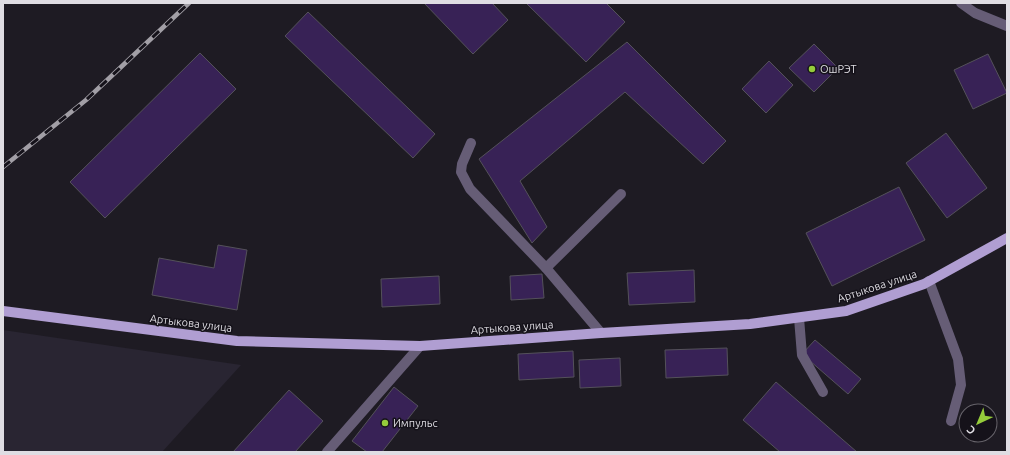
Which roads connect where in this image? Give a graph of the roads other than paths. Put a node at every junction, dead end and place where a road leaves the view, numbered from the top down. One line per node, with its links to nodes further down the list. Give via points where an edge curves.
1 (961, 3): 2 (street, via 975,13)
2 (1007, 26)
3 (471, 143): 6 (street, via 461,172 470,189)
4 (621, 194): 6 (street)
5 (1007, 238): 7 (main road, Артыкова улица)
6 (546, 268): 10 (street)
7 (929, 281): 9 (main road, Артыкова улица, via 846,311); 13 (street, via 958,359 961,384)
8 (3, 310): 11 (main road, Артыкова улица, via 236,341)
9 (799, 318): 10 (main road, Артыкова улица, via 750,324); 12 (street, via 802,355)
10 (601, 333): 11 (main road, Артыкова улица)
11 (420, 346): 14 (street)
12 (823, 392)
13 (951, 421)
14 (327, 452)

